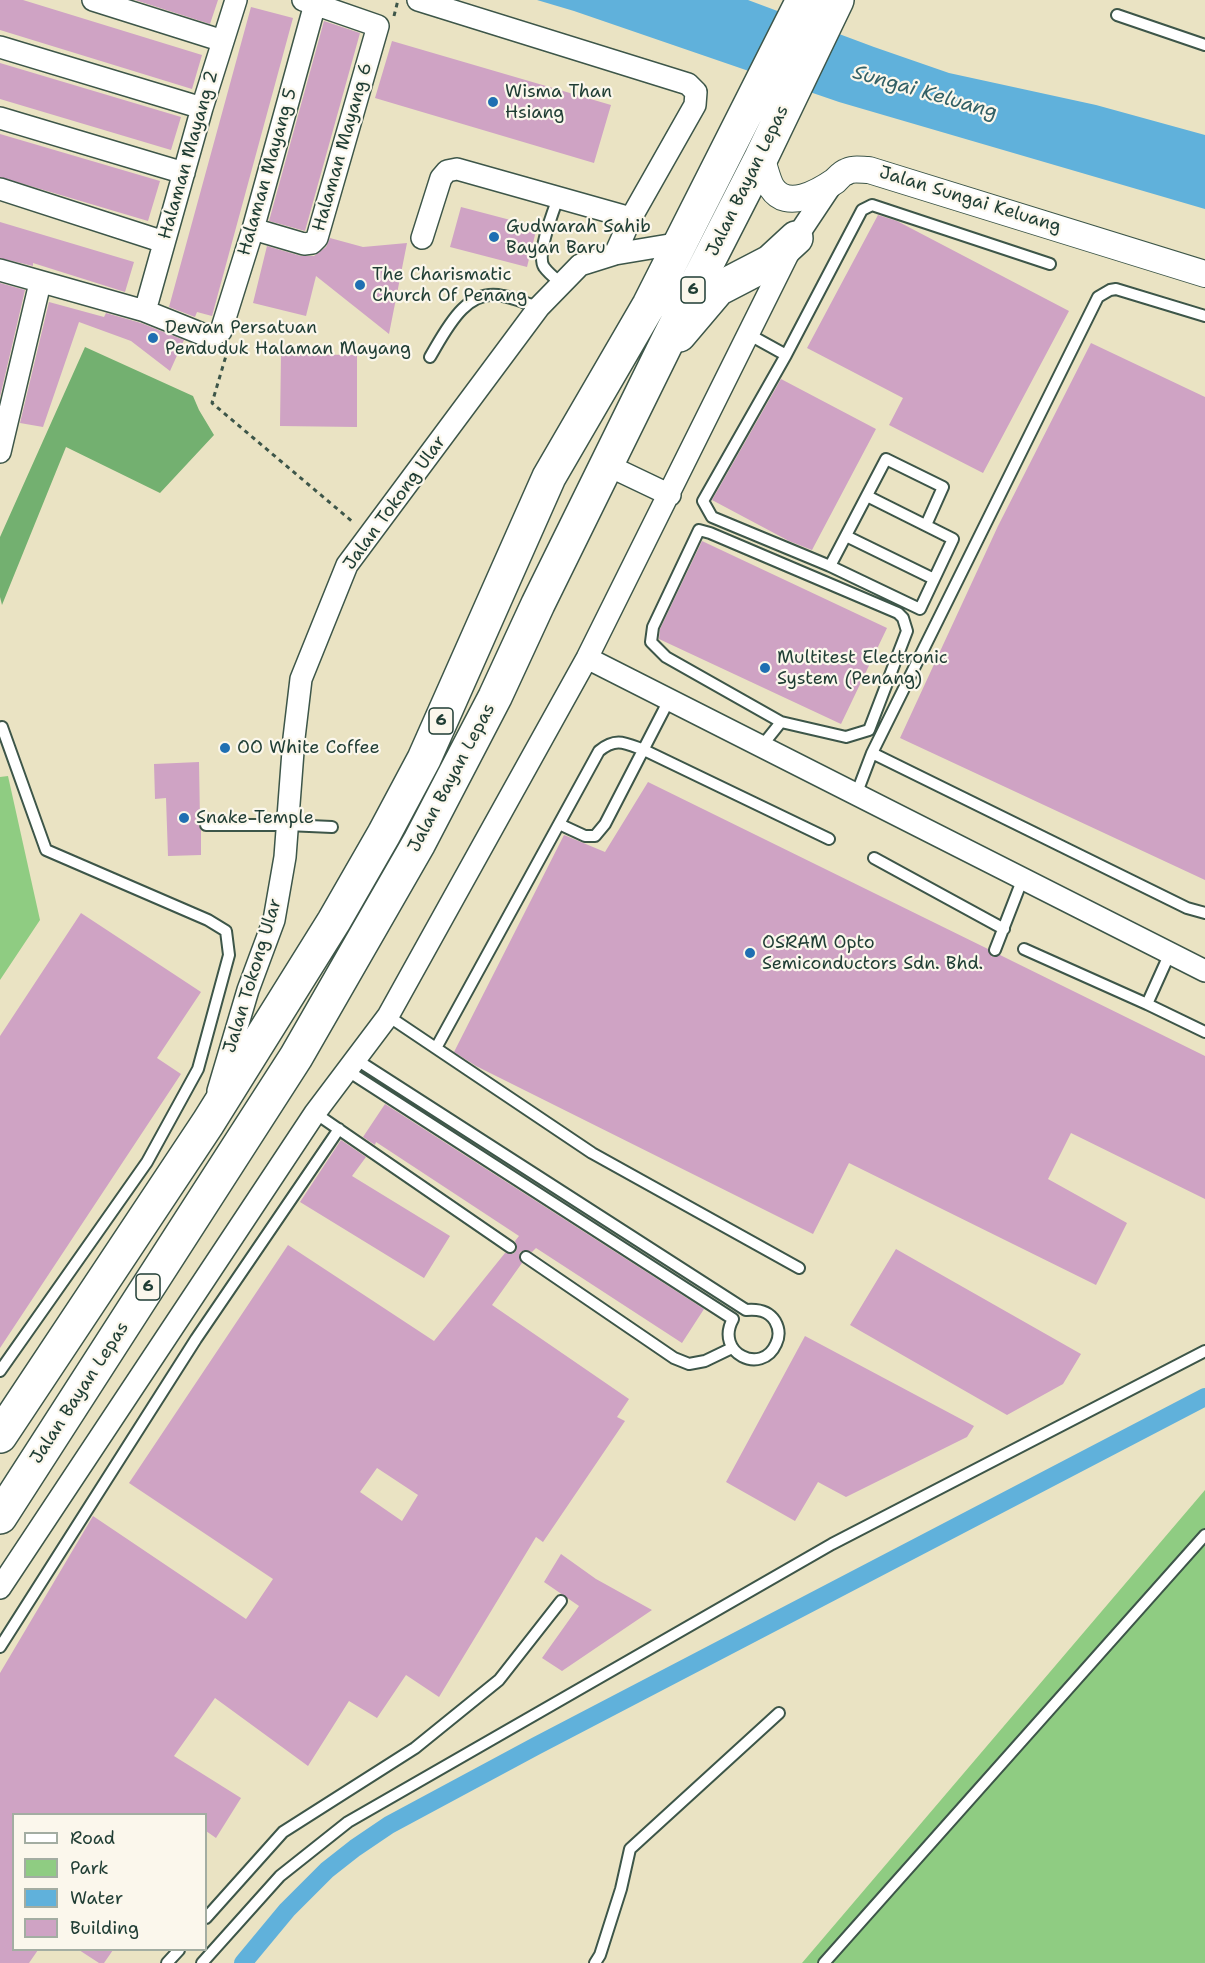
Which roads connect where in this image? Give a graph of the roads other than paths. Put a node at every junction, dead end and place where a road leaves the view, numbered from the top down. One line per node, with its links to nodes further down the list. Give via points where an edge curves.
1 (93, 0): 8 (street)
2 (236, 0): 8 (street, Halaman Mayang 2)
3 (418, 0): 18 (street, via 688,84 696,93 695,105)
4 (803, 0): 23 (main road, Jalan Bayan Lepas / 6)
5 (837, 0): 13 (main road, Jalan Bayan Lepas / 6)
6 (318, 3): 19 (street, Halaman Mayang 5); 19 (street, Halaman Mayang 6, via 378,26 317,238 304,244)
7 (1117, 15): 9 (lane)
8 (223, 40): 11 (street, Halaman Mayang 2)
9 (1205, 45)
10 (0, 47): 11 (street)
11 (202, 108): 14 (street, Halaman Mayang 2)
12 (0, 118): 14 (street)
13 (761, 158): 15 (street, Jalan Sungai Keluang, via 771,187 783,197 798,199); 36 (main road, Jalan Bayan Lepas / 6)
14 (184, 173): 22 (street, Halaman Mayang 2)
15 (834, 182): 21 (street); 27 (street, Jalan Sungai Keluang, via 846,171 879,172)
16 (0, 189): 22 (street)
17 (558, 198): 18 (street); 20 (street, via 457,169 447,171 441,178); 29 (lane, via 541,260)
18 (631, 218): 24 (street)
19 (253, 228): 31 (street, Halaman Mayang 5, via 217,333 207,336)
20 (422, 238)
21 (796, 238): 33 (street); 36 (main road, via 770,261 718,289)
22 (164, 242): 31 (street, Halaman Mayang 2)
23 (681, 243): 24 (street, Jalan Tokong Ular); 72 (main road, Jalan Bayan Lepas / 6, via 549,477 424,759 334,921)
24 (615, 254): 29 (street, Jalan Tokong Ular, via 580,265)
25 (1050, 264): 34 (lane, via 872,205 862,210)
26 (0, 270): 28 (street)
27 (1205, 274)
28 (40, 283): 31 (street); 37 (street)
29 (562, 285): 30 (street, Jalan Tokong Ular)
30 (539, 308): 35 (lane, via 503,295 475,298 451,322); 55 (street, Jalan Tokong Ular, via 347,566 301,679)
31 (145, 311)
32 (1205, 316): 51 (lane, via 1116,289 1098,297)
33 (748, 334): 34 (lane); 39 (street)
34 (786, 355): 43 (lane, via 704,501 712,517)
35 (430, 357)
36 (656, 366): 38 (main road, Jalan Bayan Lepas / 6)
37 (0, 452)
38 (607, 465): 39 (street); 82 (main road, Jalan Bayan Lepas / 6, via 495,697 419,843 296,1057)
39 (670, 495): 45 (street)
40 (867, 496): 41 (lane); 41 (lane, via 886,459 943,487); 42 (lane)
41 (926, 525): 44 (lane, via 953,539)
42 (846, 536): 43 (lane); 44 (lane)
43 (830, 566): 44 (lane, via 920,609)
44 (934, 579)
45 (587, 658): 46 (street); 67 (street)
46 (669, 700): 49 (street); 50 (lane)
47 (781, 722): 47 (lane, via 846,737 869,730 908,632 903,618 699,530 653,627 651,642 666,657); 49 (lane)
48 (0, 729): 80 (lane, via 46,850 226,931 229,955 198,1069 147,1162)
49 (761, 747): 52 (street)
50 (645, 750): 53 (lane, via 623,742 609,743 599,751); 53 (lane, via 595,836 585,836); 57 (lane)
51 (872, 753): 52 (lane); 60 (lane, via 1187,908)
52 (856, 795): 59 (street)
53 (559, 824): 69 (lane)
54 (206, 825): 55 (lane)
55 (287, 825): 56 (lane); 72 (street, Jalan Tokong Ular, via 274,920 248,990)
56 (332, 828)
57 (829, 839)
58 (874, 858): 61 (lane)
59 (1023, 878): 61 (lane); 64 (street)
60 (1205, 913)
61 (1004, 929): 62 (lane)
62 (995, 950)
63 (1024, 950): 66 (lane)
64 (1170, 954): 65 (street); 66 (lane)
65 (1205, 971)
66 (1147, 1004): 68 (lane)
67 (388, 1016): 69 (lane); 70 (street)
68 (1205, 1032)
69 (436, 1048): 76 (lane, via 592,1153)
70 (352, 1065): 71 (street); 78 (lane, via 733,1319 728,1333); 78 (lane, via 746,1310 770,1315 778,1330 775,1347 762,1358 745,1358)
71 (315, 1113): 73 (lane); 77 (street)
72 (208, 1123): 81 (main road, Jalan Bayan Lepas / 6)
73 (339, 1129): 74 (lane); 77 (lane)
74 (510, 1246)
75 (526, 1257): 78 (lane, via 674,1358 688,1364)
76 (799, 1268)
77 (185, 1331): 84 (street); 86 (lane)
78 (732, 1348)
79 (1205, 1351): 91 (lane, via 832,1544 348,1822 280,1876)
80 (0, 1371)
81 (0, 1436)
82 (0, 1517)
83 (1205, 1535): 93 (lane)
84 (0, 1588)
85 (561, 1601): 88 (lane, via 500,1680 416,1748 284,1832)
86 (0, 1647)
87 (779, 1713): 92 (lane, via 630,1849)
88 (207, 1917)
89 (178, 1951): 90 (lane)
90 (167, 1963)
91 (202, 1963)
92 (595, 1963)
93 (824, 1963)

